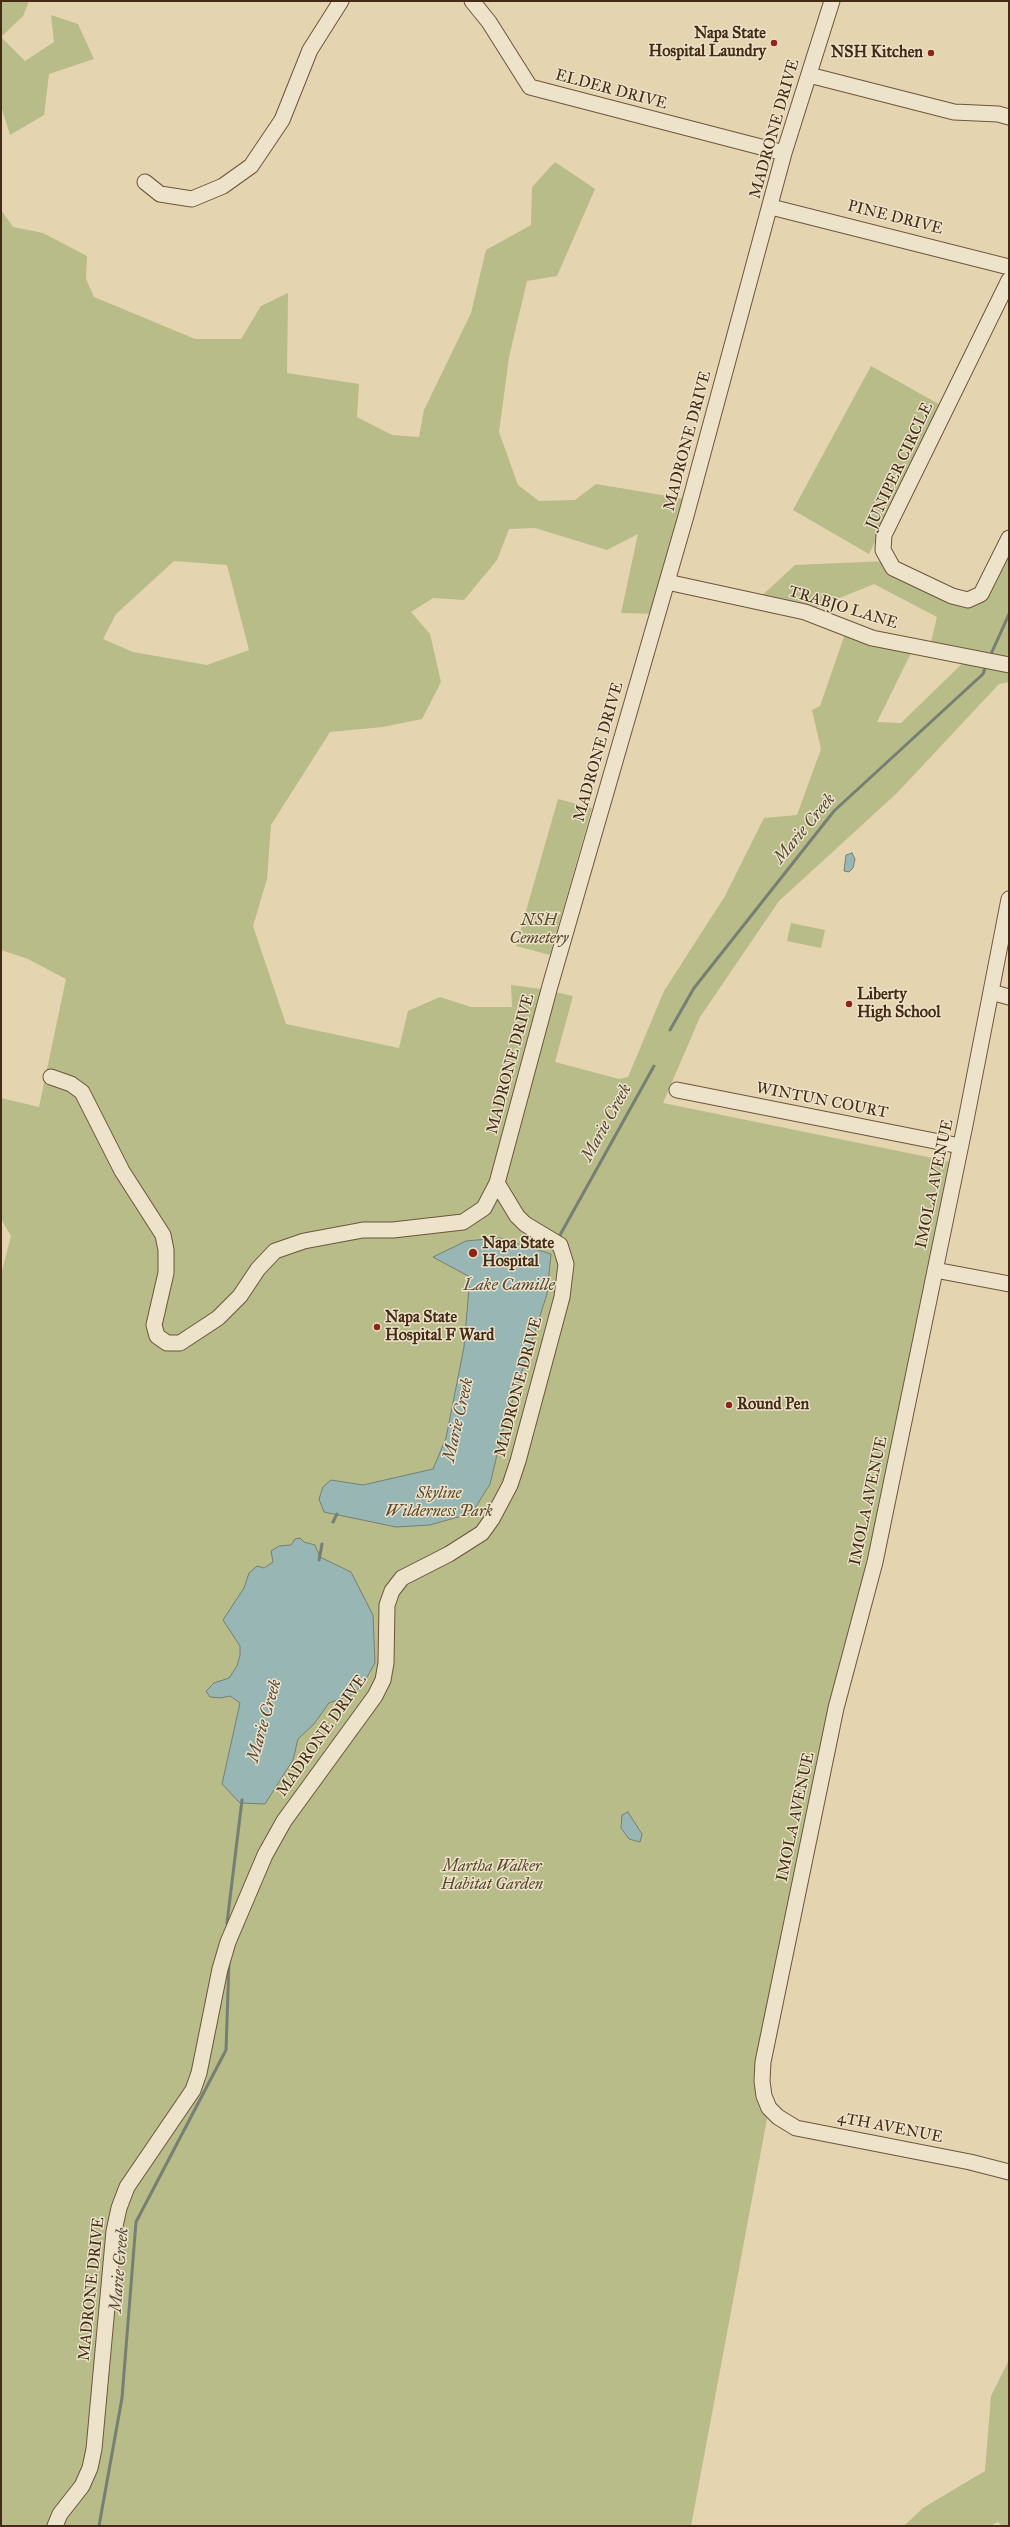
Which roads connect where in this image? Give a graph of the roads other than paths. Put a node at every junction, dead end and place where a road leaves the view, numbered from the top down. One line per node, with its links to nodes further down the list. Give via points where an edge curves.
1 (341, 1): 7 (street, via 310,50 282,120 251,166 223,186 192,199 160,194)
2 (472, 1): 6 (street, ELDER DRIVE, via 489,22 530,87)
3 (832, 1): 4 (street, MADRONE DRIVE)
4 (809, 75): 5 (street, via 954,112); 6 (street, MADRONE DRIVE)
5 (1009, 117)
6 (784, 153): 8 (street, MADRONE DRIVE)
7 (145, 182)
8 (771, 207): 9 (street, PINE DRIVE); 12 (street, MADRONE DRIVE)
9 (1009, 267)
10 (1009, 280): 11 (street, JUNIPER CIRCLE, via 884,535 883,550 893,568 952,596 968,600 981,594)
11 (1009, 538)
12 (667, 582): 13 (street, TRABJO LANE, via 805,612 872,638); 20 (street, MADRONE DRIVE, via 550,986)
13 (1009, 665)
14 (1009, 899): 15 (street, IMOLA AVENUE)
15 (992, 992): 16 (street); 19 (street, IMOLA AVENUE)
16 (1009, 997)
17 (50, 1076): 20 (street, via 71,1084 82,1092 122,1171 163,1235 166,1273 154,1325 157,1336 166,1343 180,1343 218,1318 240,1296 258,1269 275,1251 304,1241 363,1230 400,1230 463,1222 484,1208)
18 (677, 1090): 19 (street, WINTUN COURT)
19 (960, 1146): 21 (street, IMOLA AVENUE)
20 (498, 1183): 25 (street, MADRONE DRIVE, via 525,1224 560,1245 566,1264 562,1297 510,1485 482,1533 449,1554 402,1578 392,1591 387,1605 386,1663 383,1680 375,1696 284,1821 265,1855 228,1942 193,2090 126,2187 119,2208 114,2231 94,2449 90,2468 82,2486 60,2514)
21 (936, 1270): 22 (street); 23 (street, IMOLA AVENUE, via 875,1562 836,1708 763,2062 762,2081)
22 (1009, 1284)
23 (769, 2108): 24 (street, 4TH AVENUE, via 796,2128)
24 (1009, 2172)
25 (55, 2526)

